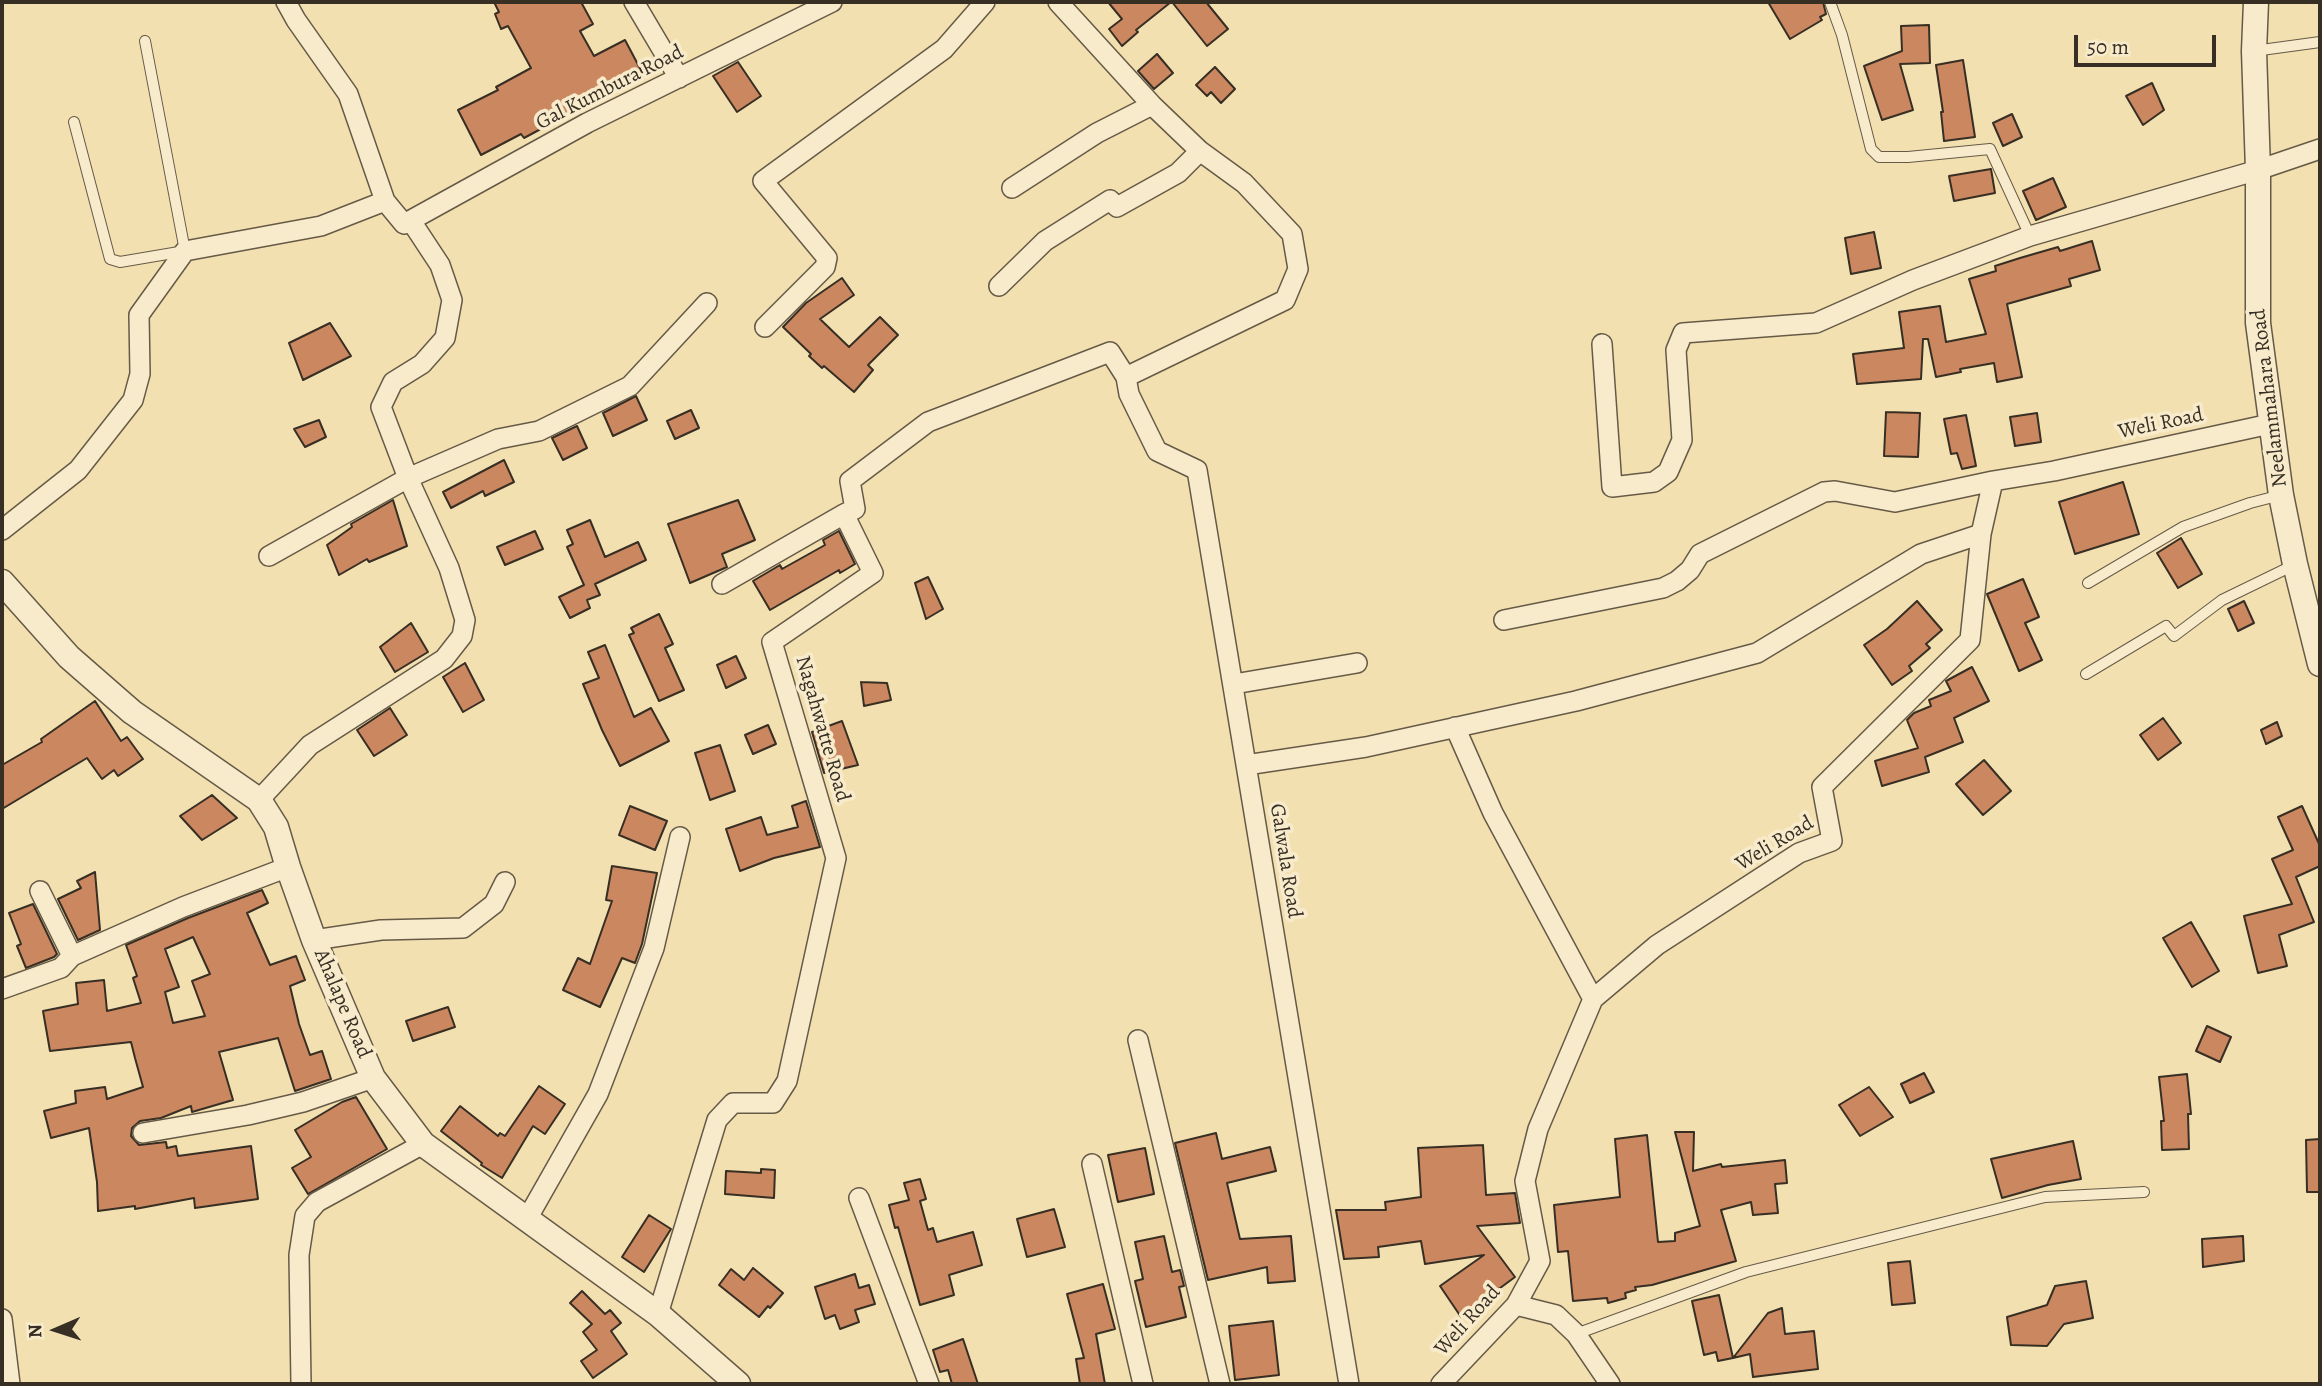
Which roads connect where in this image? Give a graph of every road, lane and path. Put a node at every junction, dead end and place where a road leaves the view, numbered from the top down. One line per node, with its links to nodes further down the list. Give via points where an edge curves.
1 (286, 2): 18 (street, via 348,94)
2 (634, 2): 11 (street)
3 (832, 2): 11 (street, Gal Kumbura Road)
4 (985, 2): 24 (street, via 944,49 764,181 827,258 825,267)
5 (1058, 2): 12 (street)
6 (1829, 2): 20 (lane, via 1871,149 1879,157 1908,157 1990,149)
7 (2256, 2): 10 (street, Neelammahara Road)
8 (145, 41): 21 (lane)
9 (2320, 42): 10 (lane)
10 (2253, 51): 16 (street, Neelammahara Road)
11 (679, 78): 19 (street, Gal Kumbura Road, via 587,123)
12 (1152, 104): 15 (street); 17 (street)
13 (74, 122): 21 (lane, via 110,259 120,262)
14 (2320, 149): 16 (street)
15 (1200, 151): 22 (street, via 1178,173 1117,207 1110,200 1045,242); 26 (street, via 1244,183 1292,234 1298,269 1285,300)
16 (2258, 170): 20 (street); 27 (street, Neelammahara Road, via 2258,323)
17 (1012, 188)
18 (385, 201): 19 (street, via 404,224); 21 (street, via 321,226)
19 (411, 221): 28 (street, via 440,265 452,300 445,338 422,364 393,382 382,407)
20 (2030, 236): 25 (street, via 1913,279 1816,323 1684,333 1676,350 1682,440 1668,472 1654,482 1612,486)
21 (185, 251): 32 (street, via 139,315 140,374 133,400 78,470)
22 (999, 286)
23 (707, 303): 28 (street, via 630,386 539,431 498,439)
24 (765, 327)
25 (1602, 344)
26 (1126, 377): 31 (street, via 1110,352 928,422 850,481 855,509); 43 (street, Galwala Road, via 1129,394 1157,452 1197,470)
27 (2270, 424): 29 (street, Weli Road); 30 (street, Neelammahara Road)
28 (408, 478): 34 (street); 46 (street, via 449,568 465,620 462,636 444,659 310,746)
29 (1993, 481): 33 (street, Weli Road); 39 (street, via 1895,502 1824,492 1700,554 1677,581 1663,588)
30 (2281, 495): 35 (street, Neelammahara Road); 37 (lane, via 2183,527)
31 (844, 514): 38 (street); 64 (street, Nagahwatte Road, via 873,573 772,642 836,858 787,1081 773,1103 733,1103 717,1120)
32 (2, 530)
33 (1981, 534): 44 (street, via 1921,554 1757,653 1576,701); 54 (street, Weli Road, via 1970,640 1822,787 1832,841 1799,853 1657,945)
34 (269, 556)
35 (2294, 564): 41 (street, Neelammahara Road); 42 (lane, via 2222,600 2174,636 2166,626)
36 (2, 582): 46 (street, Ahalape Road, via 69,657 132,712)
37 (2088, 583)
38 (722, 584)
39 (1504, 620)
40 (1357, 663): 43 (street)
41 (2320, 664)
42 (2086, 674)
43 (1234, 684): 45 (street, Galwala Road)
44 (1455, 727): 45 (street, via 1366,747); 54 (street, via 1493,813)
45 (1246, 765): 73 (street, Galwala Road)
46 (259, 800): 48 (street, Ahalape Road, via 276,827)
47 (680, 837): 62 (street, via 654,948 598,1094)
48 (288, 867): 51 (street, Ahalape Road); 52 (street)
49 (505, 882): 51 (street, via 494,904 463,928 381,930)
50 (40, 891): 52 (street)
51 (314, 940): 56 (street, Ahalape Road)
52 (72, 956): 53 (street, via 61,968)
53 (2, 989)
54 (1594, 999): 63 (street, Weli Road, via 1538,1129 1525,1181 1540,1262)
55 (1138, 1040): 72 (street)
56 (373, 1078): 57 (street, via 303,1102); 58 (street, Ahalape Road)
57 (143, 1133)
58 (423, 1144): 62 (street, Ahalape Road); 68 (street, via 317,1202 305,1216 299,1255)
59 (1091, 1164): 71 (street)
60 (2144, 1192): 66 (lane, via 2045,1197 1980,1213 1746,1272)
61 (859, 1198): 70 (street)
62 (527, 1219): 64 (street, Ahalape Road)
63 (1516, 1305): 66 (street, via 1556,1315); 74 (street, Weli Road)
64 (658, 1314): 69 (street, Ahalape Road)
65 (2, 1319): 67 (street)
66 (1576, 1334): 75 (street)
67 (10, 1384)
68 (301, 1384)
69 (738, 1384)
70 (929, 1384)
71 (1143, 1384)
72 (1220, 1384)
73 (1349, 1384)
74 (1441, 1384)
75 (1610, 1384)

